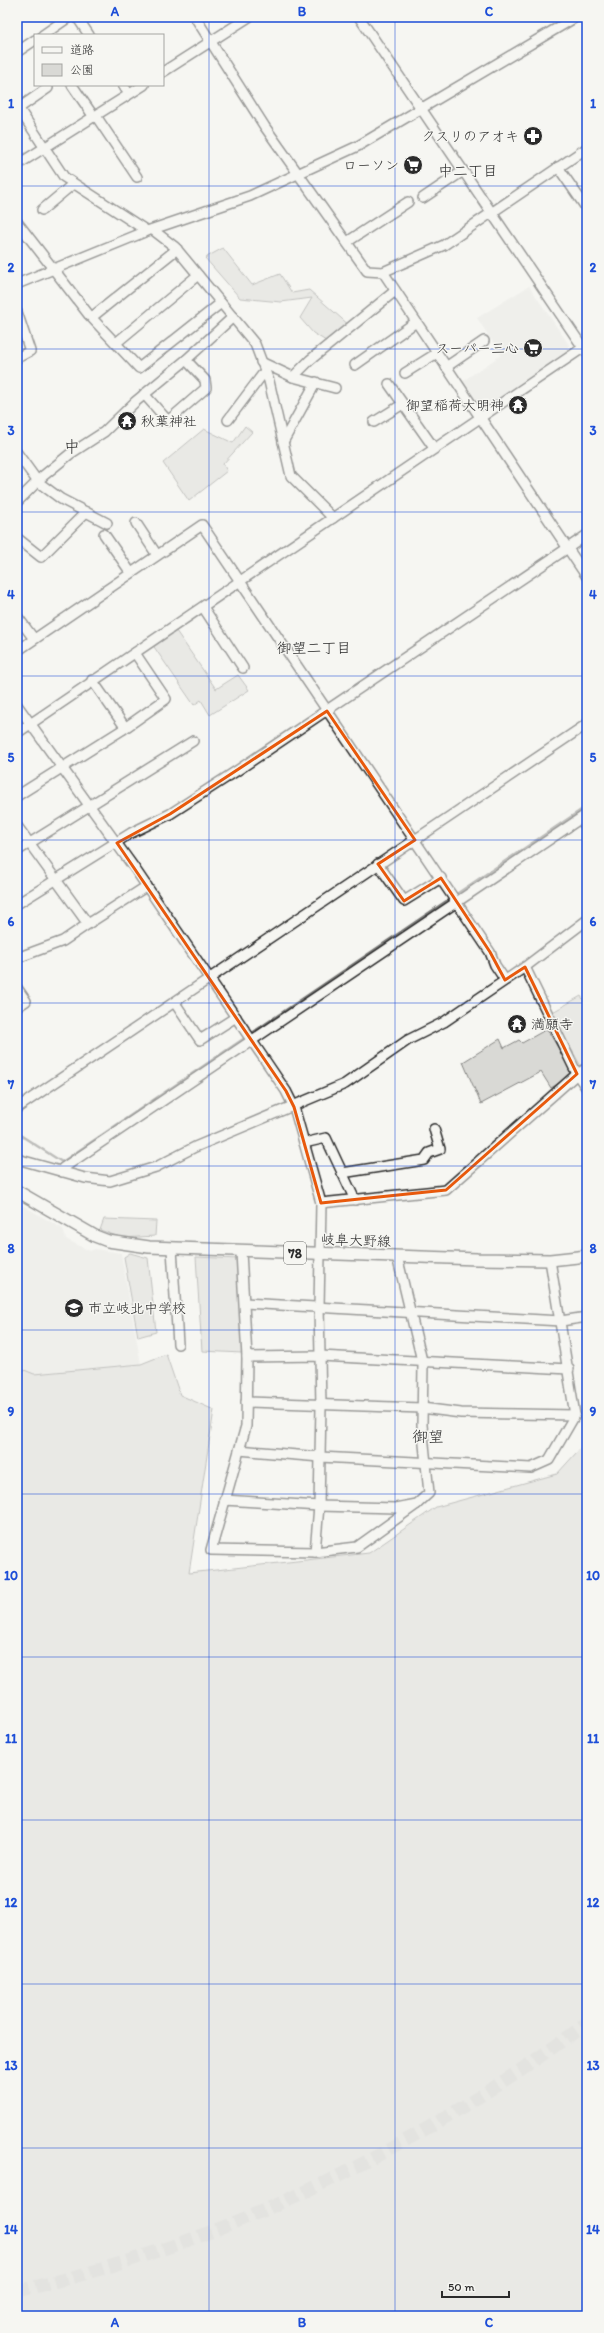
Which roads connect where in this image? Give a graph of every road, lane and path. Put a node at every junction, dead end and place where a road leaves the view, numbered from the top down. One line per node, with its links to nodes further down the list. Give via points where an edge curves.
1 (69, 17): 7 (street)
2 (77, 17): 8 (street)
3 (195, 17): 10 (street)
4 (249, 17): 10 (street)
5 (359, 17): 19 (street)
6 (576, 17): 19 (street)
7 (44, 34)
8 (88, 34)
9 (34, 41): 11 (street)
10 (211, 41): 12 (street); 26 (street, via 265,127)
11 (17, 52)
12 (164, 71)
13 (73, 86): 20 (street)
14 (124, 86): 17 (street)
15 (142, 86): 17 (street)
16 (48, 88): 18 (street)
17 (129, 94): 20 (street)
18 (18, 107): 21 (street)
19 (421, 110): 25 (street); 26 (street, via 358,146)
20 (95, 117): 21 (street); 27 (street)
21 (45, 147): 23 (street); 28 (street, via 64,177)
22 (587, 148): 24 (street)
23 (17, 165)
24 (558, 167): 31 (street); 33 (street)
25 (462, 171): 29 (street); 33 (street)
26 (300, 173): 35 (street, via 250,196); 36 (street)
27 (137, 177)
28 (73, 184): 32 (street); 35 (street)
29 (423, 198)
30 (408, 202): 36 (street)
31 (587, 209)
32 (42, 210)
33 (491, 213): 39 (street, via 444,244); 50 (street)
34 (17, 222): 38 (street)
35 (150, 230): 37 (street); 38 (street)
36 (347, 242): 39 (street, via 368,270)
37 (177, 249): 40 (street); 45 (street)
38 (53, 270): 41 (street); 45 (street)
39 (383, 272): 42 (street)
40 (198, 275): 43 (street); 49 (street)
41 (17, 284)
42 (396, 291): 47 (street); 59 (street, via 310,360)
43 (221, 302): 46 (street); 49 (street, via 139,368)
44 (17, 312): 52 (street, via 30,351)
45 (92, 317): 49 (street)
46 (233, 318): 53 (street); 54 (street, via 255,344)
47 (416, 322): 51 (street); 55 (street)
48 (484, 341): 56 (street)
49 (116, 343)
50 (586, 349): 65 (street)
51 (437, 353): 56 (street); 58 (street)
52 (17, 358)
53 (186, 360): 63 (street); 63 (street, via 204,380 206,388 168,421)
54 (261, 362): 57 (street); 59 (street)
55 (355, 365)
56 (446, 367): 65 (street)
57 (265, 371): 66 (street); 68 (street)
58 (405, 373)
59 (293, 377): 60 (street)
60 (316, 382): 62 (street); 68 (street)
61 (389, 384): 64 (street)
62 (335, 388)
63 (144, 394): 71 (street, via 104,432 70,454)
64 (403, 404): 67 (street); 69 (street)
65 (480, 417): 69 (street); 80 (street)
66 (228, 420)
67 (374, 422)
68 (283, 442): 74 (street, via 291,476)
69 (434, 448): 74 (street)
70 (17, 453): 71 (street)
71 (38, 482): 72 (street); 73 (street, via 61,499)
72 (17, 502)
73 (86, 512): 75 (street); 79 (street, via 41,557)
74 (333, 518): 84 (street)
75 (107, 523)
76 (136, 523): 81 (street)
77 (104, 534): 82 (street)
78 (587, 535): 80 (street)
79 (17, 538)
80 (568, 548): 83 (street); 93 (street)
81 (157, 555): 82 (street); 84 (street, via 202,525)
82 (131, 573): 87 (street)
83 (587, 577)
84 (240, 582): 85 (street); 93 (street)
85 (203, 607): 89 (street); 90 (street)
86 (17, 616): 87 (street)
87 (34, 639): 88 (street)
88 (17, 651)
89 (135, 653): 91 (street); 96 (street, via 166,699)
90 (243, 668)
91 (92, 680): 95 (street, via 79,692); 96 (street)
92 (17, 705): 95 (street)
93 (327, 711): 105 (street); 107 (street, via 170,814 131,833)
94 (587, 724): 105 (street)
95 (30, 725): 97 (street); 99 (street)
96 (125, 727): 99 (street)
97 (17, 733)
98 (193, 741): 101 (street)
99 (62, 768): 100 (street); 101 (street)
100 (17, 796)
101 (91, 805): 106 (street); 107 (street)
102 (584, 816): 104 (street); 113 (street)
103 (17, 826): 106 (street)
104 (587, 827)
105 (415, 840): 109 (street); 110 (street)
106 (30, 843): 108 (street); 111 (street)
107 (117, 843): 111 (street); 112 (street)
108 (17, 851)
109 (378, 864): 110 (street, via 404,901); 119 (street)
110 (441, 878): 113 (street)
111 (56, 880): 114 (street); 116 (street)
112 (147, 886): 116 (street); 119 (street)
113 (457, 902): 120 (street); 125 (street)
114 (17, 904)
115 (587, 920): 118 (street)
116 (88, 924): 117 (street, via 63,941)
117 (17, 958)
118 (525, 968): 120 (street); 127 (street)
119 (210, 978): 122 (street); 124 (street)
120 (505, 980): 129 (street, via 444,1022 408,1040 345,1084)
121 (17, 988): 123 (street, via 26,1001)
122 (176, 1003): 124 (street, via 200,1040); 130 (street)
123 (17, 1008)
124 (236, 1017): 125 (street)
125 (252, 1041): 129 (street); 134 (street, via 63,1168)
126 (587, 1068): 127 (street)
127 (577, 1074): 128 (street); 137 (street, via 446,1190)
128 (587, 1089)
129 (294, 1107): 132 (street); 134 (street, via 128,1177 110,1181)
130 (17, 1108)
131 (434, 1129): 135 (street, via 440,1150 429,1153 424,1160)
132 (304, 1143): 135 (street, via 326,1138); 138 (street)
133 (17, 1159): 134 (street)
134 (62, 1172)
135 (342, 1173): 137 (street)
136 (17, 1191): 139 (main road, 岐阜大野線 / 78, via 79,1228 108,1241)
137 (355, 1200): 138 (street)
138 (321, 1203): 141 (street)
139 (172, 1249): 140 (main road, 岐阜大野線 / 78); 150 (street)
140 (241, 1252): 141 (main road, 岐阜大野線 / 78); 145 (street)
141 (320, 1254): 142 (main road, 岐阜大野線 / 78); 146 (street)
142 (397, 1256): 144 (main road, 岐阜大野線 / 78); 147 (street)
143 (587, 1256): 144 (main road, 岐阜大野線 / 78)
144 (550, 1260): 149 (street)
145 (245, 1303): 146 (street); 152 (street)
146 (319, 1307): 147 (street); 151 (street)
147 (409, 1313): 149 (street); 153 (street)
148 (587, 1317): 149 (street)
149 (561, 1321): 154 (street)
150 (178, 1344)
151 (320, 1356): 152 (street); 153 (street); 156 (street)
152 (247, 1357): 155 (street)
153 (422, 1362): 154 (street); 157 (street)
154 (569, 1369): 158 (street)
155 (246, 1402): 156 (street); 159 (street, via 246,1426)
156 (321, 1406): 157 (street); 160 (street)
157 (422, 1408): 158 (street, via 461,1413); 161 (street)
158 (575, 1415): 161 (street, via 549,1460 531,1468)
159 (239, 1450): 160 (street); 162 (street)
160 (320, 1457): 161 (street); 164 (street)
161 (426, 1462): 163 (street, via 430,1493)
162 (224, 1500): 164 (street); 165 (street, via 211,1550)
163 (417, 1504): 164 (street, via 396,1508); 165 (street, via 357,1547)
164 (319, 1506): 165 (street)
165 (315, 1552)

